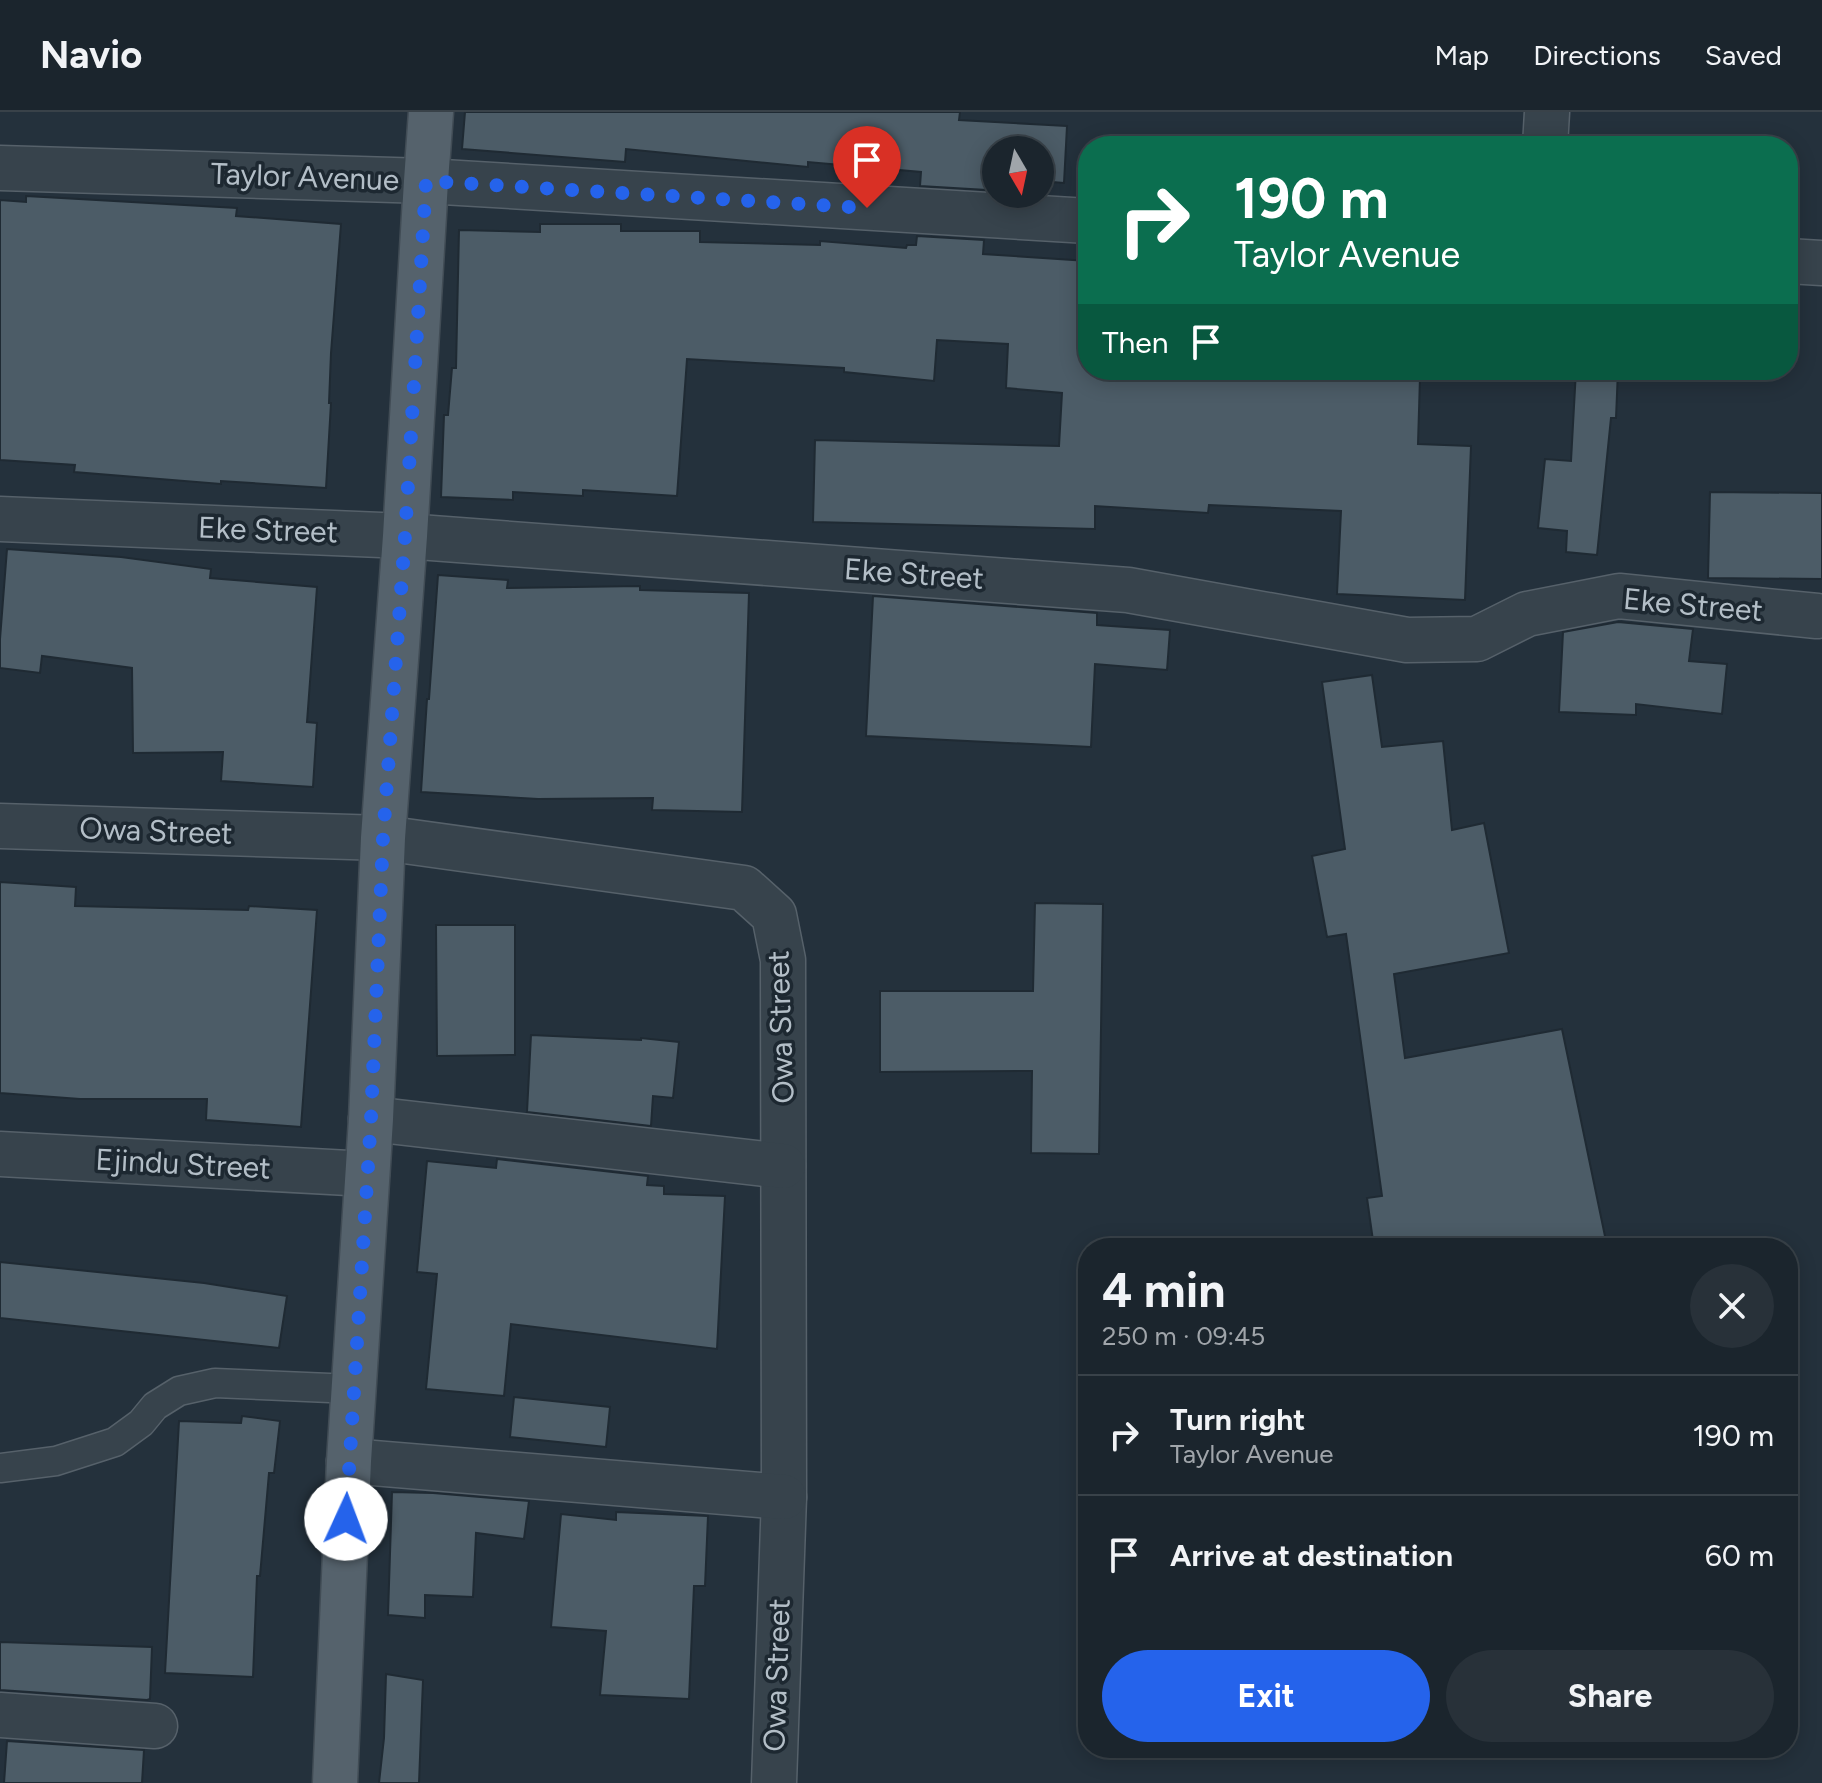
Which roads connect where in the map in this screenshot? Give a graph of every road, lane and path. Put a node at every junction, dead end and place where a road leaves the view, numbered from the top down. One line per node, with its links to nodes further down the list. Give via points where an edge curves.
1 (431, 112): 5 (main road)
2 (1547, 112): 3 (street)
3 (1546, 136)
4 (0, 168): 5 (street, Taylor Avenue)
5 (426, 181): 6 (street, Taylor Avenue); 10 (main road)
6 (1078, 220)
7 (1798, 262): 8 (street)
8 (1822, 263)
9 (0, 519): 10 (street, Eke Street)
10 (405, 536): 11 (street, Eke Street, via 1128,590 1407,640 1477,639 1527,614 1619,596); 13 (main road)
11 (1817, 616)
12 (0, 826): 13 (street, Owa Street)
13 (383, 838): 14 (main road); 16 (street, Owa Street, via 744,888 774,915 783,960)
14 (371, 1119): 16 (street); 17 (main road)
15 (0, 1154): 17 (street, Ejindu Street)
16 (783, 1166): 21 (street, Owa Street)
17 (367, 1174): 18 (main road)
18 (353, 1389): 19 (main road); 20 (lane, via 203,1385 167,1398 115,1442 56,1461)
19 (349, 1461): 21 (street); 24 (main road)
20 (0, 1468)
21 (784, 1497): 25 (street, Owa Street)
22 (0, 1715): 23 (street)
23 (155, 1726)
24 (335, 1783)
25 (774, 1783)

